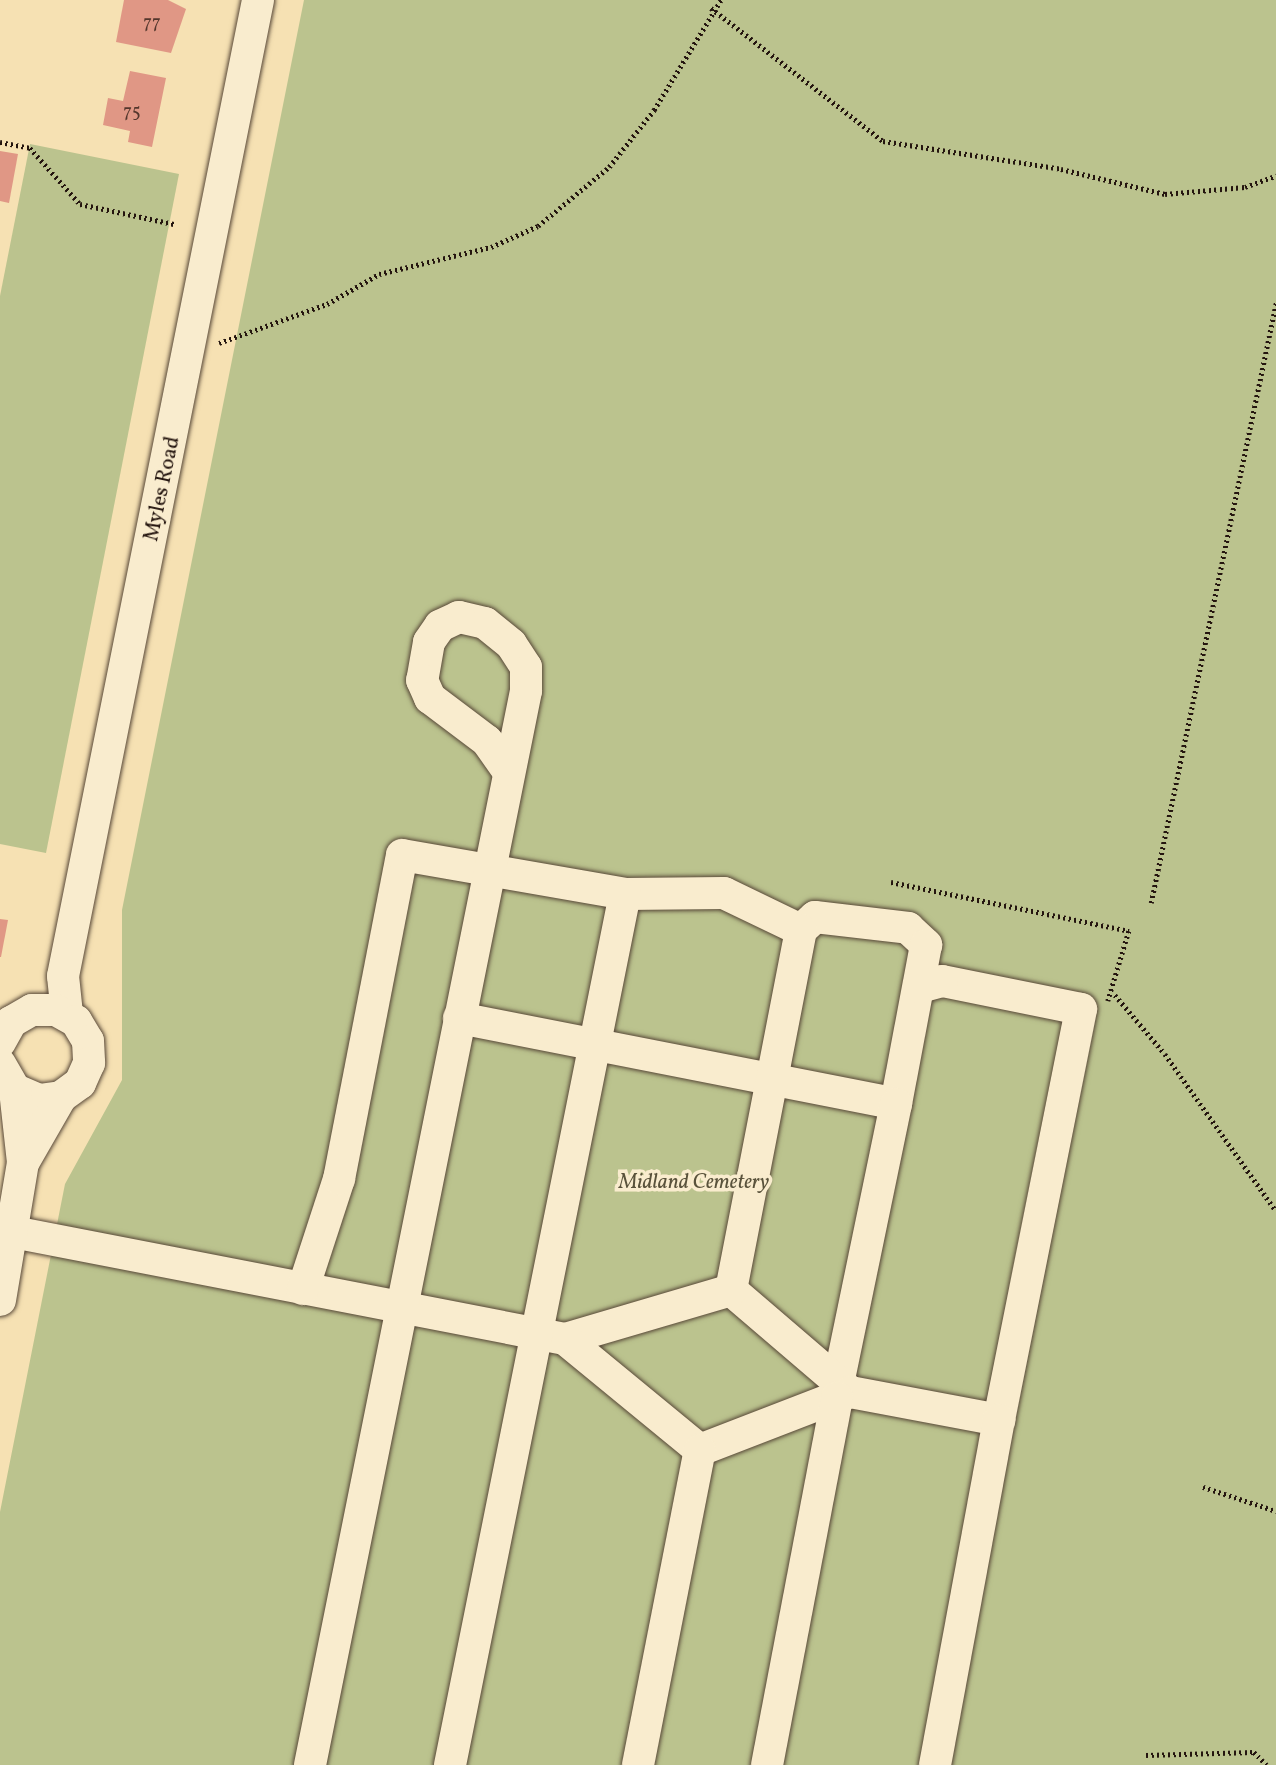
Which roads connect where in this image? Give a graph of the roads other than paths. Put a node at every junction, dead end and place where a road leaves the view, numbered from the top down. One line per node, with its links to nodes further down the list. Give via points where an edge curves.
1 (258, 0): 6 (street, Myles Road)
2 (507, 770): 2 (street, via 521,725 526,667 485,623 459,617 440,626 429,642 422,680 430,698 487,741); 3 (street)
3 (487, 870): 4 (street); 9 (street); 18 (street, via 402,855 339,1179)
4 (625, 894): 5 (street, via 724,893); 11 (street)
5 (801, 930): 7 (street, via 815,917 908,928 926,945); 13 (street)
6 (63, 976): 8 (street, Myles Road); 10 (street)
7 (920, 987): 15 (street); 24 (street, via 942,981 1081,1009)
8 (67, 1014): 10 (street); 14 (street, via 88,1041 89,1063 80,1083)
9 (458, 1018): 11 (street); 21 (street)
10 (11, 1025)
11 (596, 1046): 13 (street); 22 (street)
12 (4, 1073): 14 (street, via 39,1100); 16 (street)
13 (773, 1080): 15 (street); 19 (street)
14 (61, 1097): 16 (street)
15 (896, 1104): 23 (street)
16 (23, 1163): 17 (street)
17 (13, 1232): 18 (street); 20 (street)
18 (303, 1289): 21 (street)
19 (731, 1290): 22 (street); 23 (street)
20 (0, 1300)
21 (400, 1309): 22 (street); 26 (street)
22 (550, 1337): 25 (street); 27 (street)
23 (842, 1390): 24 (street); 25 (street); 29 (street)
24 (999, 1420): 30 (street)
25 (700, 1450): 28 (street)
26 (310, 1765)
27 (450, 1765)
28 (638, 1765)
29 (767, 1765)
30 (935, 1765)

